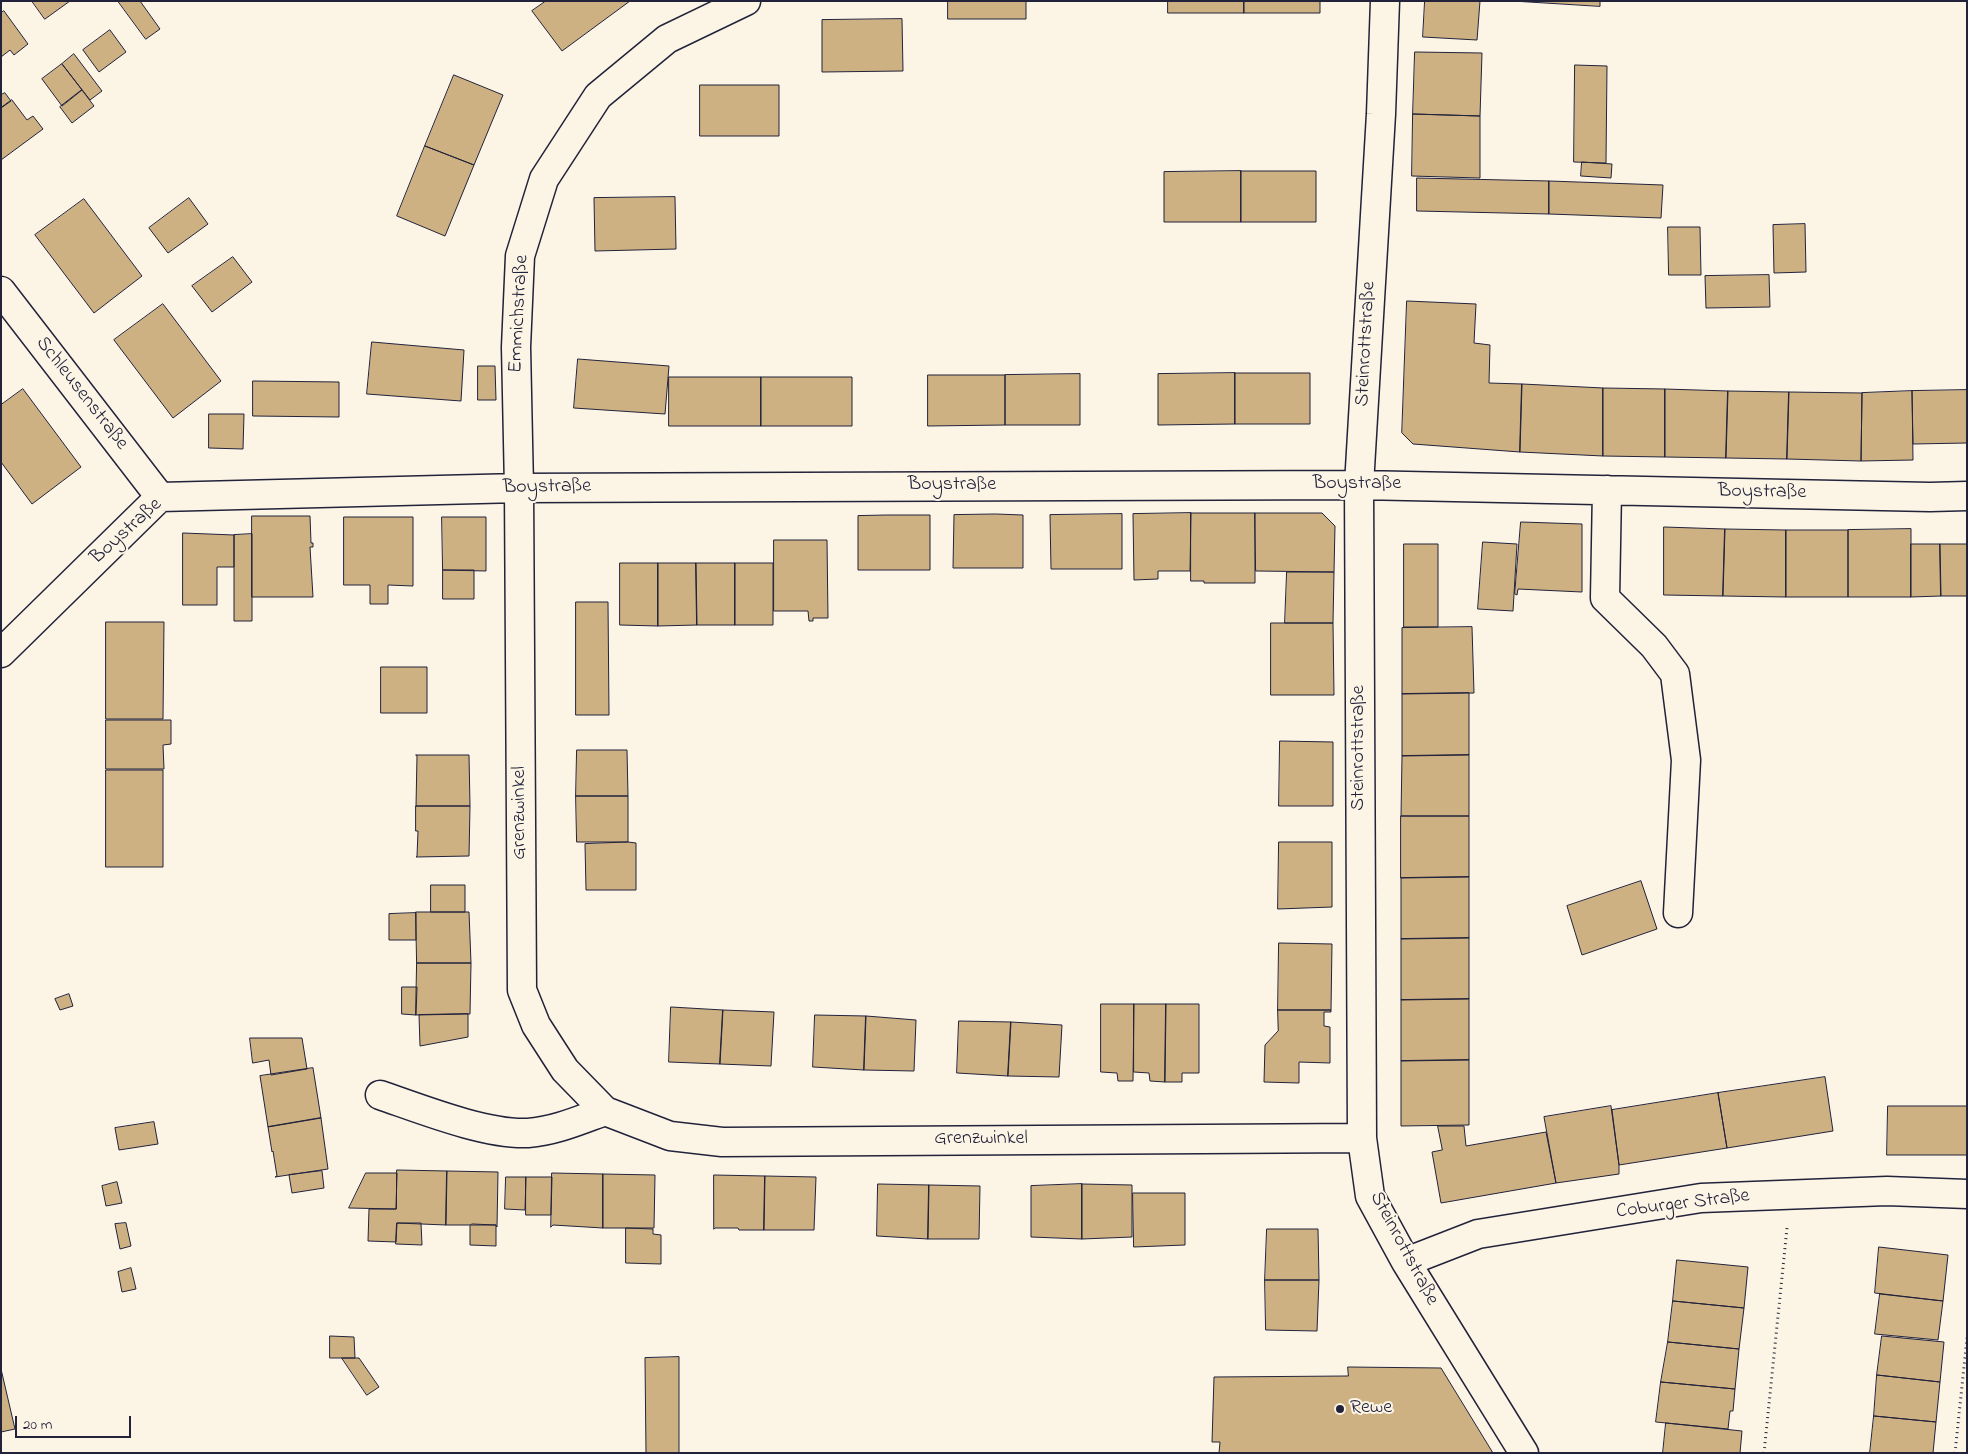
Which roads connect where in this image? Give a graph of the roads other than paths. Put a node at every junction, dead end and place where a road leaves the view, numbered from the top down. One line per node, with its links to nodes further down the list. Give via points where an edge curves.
1 (746, 1): 5 (street, Emmichstraße, via 667,39 598,96 544,179 520,256 516,347)
2 (1385, 1): 4 (street, Steinrottstraße)
3 (1, 291): 8 (street, Schleusenstraße)
4 (1359, 485): 5 (street, Boystraße); 6 (street, Boystraße); 13 (street, Steinrottstraße)
5 (519, 488): 8 (street, Boystraße); 12 (street, Grenzwinkel, via 522,990 536,1025 565,1070)
6 (1607, 490): 7 (street, Boystraße); 10 (street, via 1605,598 1654,646 1675,674 1686,760)
7 (1967, 496)
8 (160, 497): 9 (street, Boystraße)
9 (1, 653)
10 (1678, 913)
11 (380, 1095): 12 (street, via 503,1132 529,1133 564,1127)
12 (605, 1111): 13 (street, Grenzwinkel, via 670,1136 722,1142)
13 (1362, 1138): 15 (street, Steinrottstraße, via 1370,1196)
14 (1967, 1194): 15 (street, Coburger Straße, via 1887,1190 1700,1198 1478,1234)
15 (1406, 1262): 16 (street, Steinrottstraße)
16 (1524, 1453)

